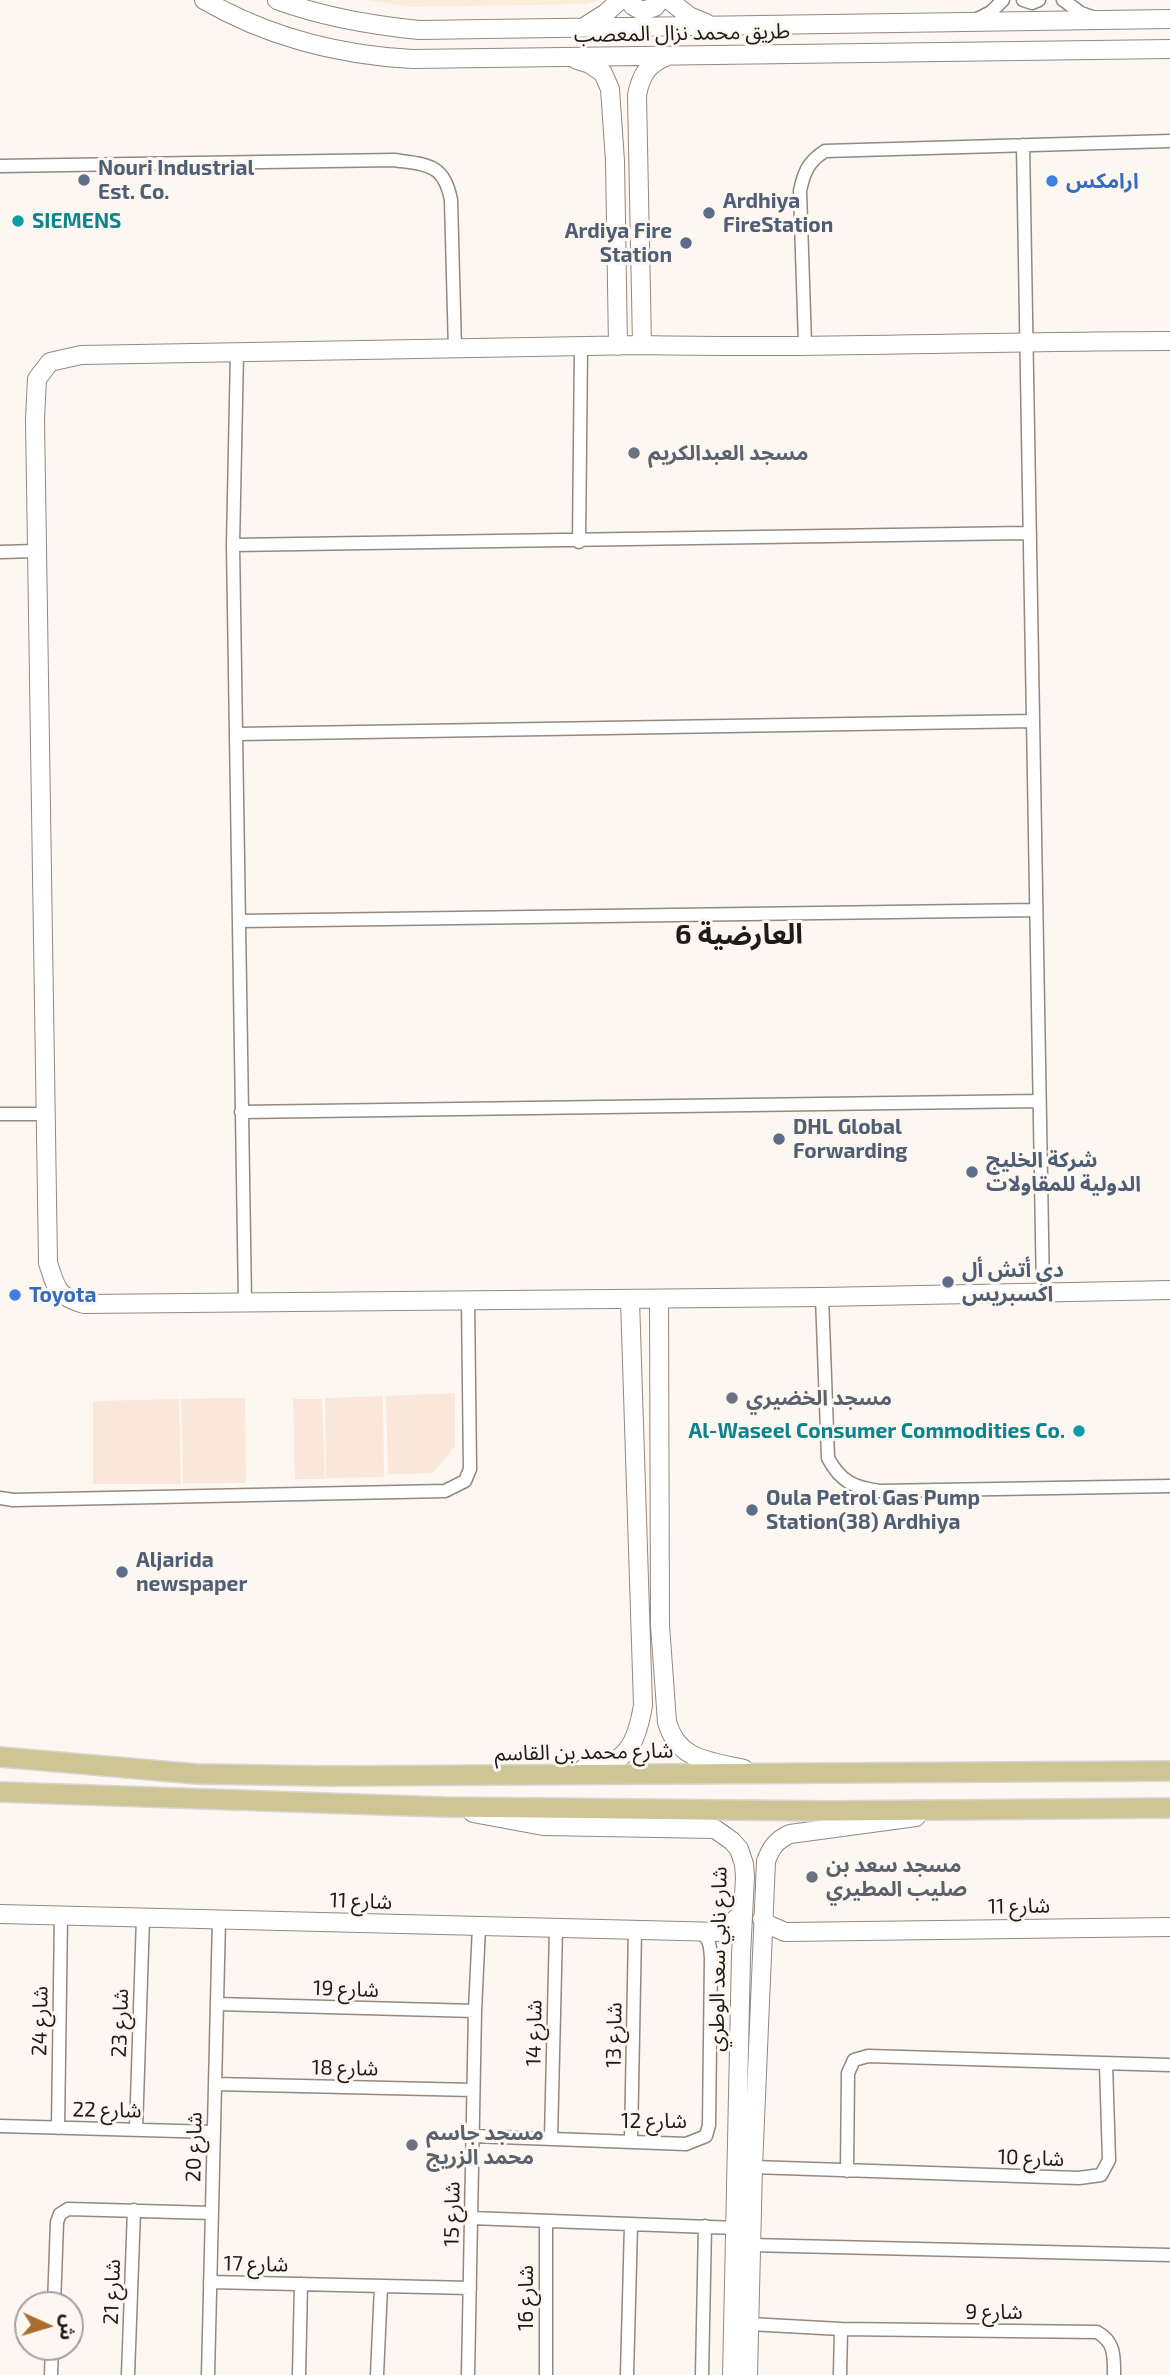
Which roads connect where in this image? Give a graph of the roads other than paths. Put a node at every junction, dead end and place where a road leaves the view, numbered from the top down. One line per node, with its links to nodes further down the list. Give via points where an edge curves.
1 (204, 0): 18 (street, طريق محمد نزال المعصب, via 273,32 373,57)
2 (277, 0): 15 (street, طريق محمد نزال المعصب, via 361,23 405,28)
3 (620, 0): 15 (street)
4 (629, 0): 5 (street, via 642,11)
5 (660, 0)
6 (668, 0): 14 (street, via 689,16)
7 (1003, 0): 13 (street)
8 (1023, 0): 9 (street)
9 (1039, 0)
10 (1063, 0): 12 (street, via 1081,13)
11 (1170, 19): 12 (street, طريق محمد نزال المعصب)
12 (1106, 20): 13 (street, طريق محمد نزال المعصب)
13 (971, 22): 14 (street, طريق محمد نزال المعصب)
14 (719, 26): 15 (street, طريق محمد نزال المعصب)
15 (584, 27)
16 (1170, 49): 17 (street, طريق محمد نزال المعصب)
17 (672, 55): 18 (street, طريق محمد نزال المعصب); 22 (street, via 649,66 639,84)
18 (569, 58): 21 (street, via 590,64 607,80)
19 (1170, 141): 20 (street)
20 (1023, 145): 24 (street); 26 (street, via 825,151 812,159 800,191)
21 (615, 161): 22 (street); 28 (street)
22 (636, 162): 27 (street)
23 (0, 166): 30 (street, via 394,160 426,165 448,183 451,200)
24 (1026, 341): 25 (street); 26 (street); 32 (street)
25 (1170, 341)
26 (805, 344): 27 (street)
27 (642, 345): 28 (street)
28 (618, 346): 29 (street)
29 (581, 347): 30 (street); 33 (street)
30 (455, 350): 31 (street)
31 (237, 353): 34 (street); 35 (street, via 81,355 50,362 37,379)
32 (1030, 533): 33 (street); 37 (street)
33 (579, 542): 34 (street)
34 (233, 545): 38 (street)
35 (37, 551): 36 (street); 44 (street)
36 (0, 552)
37 (1033, 721): 38 (street); 39 (street)
38 (237, 734): 40 (street)
39 (1036, 910): 40 (street); 41 (street)
40 (240, 921): 42 (street)
41 (1039, 1101): 42 (street); 46 (street)
42 (241, 1112): 51 (street)
43 (0, 1114): 44 (street)
44 (46, 1114): 51 (street, via 48,1263 56,1287 66,1299 84,1304)
45 (1170, 1290): 46 (street)
46 (1043, 1292): 47 (street)
47 (822, 1297): 48 (street); 52 (street, via 828,1458 844,1481 862,1489 891,1491)
48 (659, 1299): 50 (street); 54 (street, via 660,1625)
49 (468, 1300): 50 (street); 51 (street); 53 (street, via 470,1469 465,1481 445,1491)
50 (630, 1300): 55 (street)
51 (245, 1302)
52 (1170, 1486)
53 (0, 1498)
54 (666, 1701): 55 (street, via 660,1713 653,1715); 58 (street, via 671,1734 684,1751)
55 (643, 1705): 60 (street, via 630,1748 594,1769)
56 (0, 1756): 59 (main road, شارع محمد بن القاسم)
57 (1170, 1771): 58 (main road, شارع محمد بن القاسم)
58 (758, 1772): 60 (main road, شارع محمد بن القاسم)
59 (197, 1774): 60 (main road, شارع محمد بن القاسم); 61 (main road, via 206,1786 199,1794 47,1785)
60 (329, 1776)
61 (3, 1792): 62 (main road)
62 (442, 1807): 64 (main road); 65 (street, شارع نابي سعد الوطري, via 543,1826 715,1829 739,1849 744,1864)
63 (1170, 1808): 64 (main road)
64 (963, 1810): 66 (street, شارع نابي سعد الوطري, via 807,1830 781,1839 766,1861)
65 (743, 1906): 66 (street, via 754,1896); 76 (street); 79 (street, شارع نابي سعد الوطري)
66 (763, 1910): 77 (street, via 769,1925); 78 (street, شارع نابي سعد الوطري)
67 (0, 1914): 68 (street, شارع 11)
68 (61, 1916): 69 (street, شارع 11); 87 (street, شارع 24)
69 (143, 1918): 70 (street, شارع 11); 88 (street, شارع 23)
70 (219, 1920): 71 (street, شارع 11); 80 (street, شارع 20)
71 (479, 1927): 73 (street, شارع 11); 81 (street, شارع 15)
72 (1170, 1927): 77 (street, شارع 11)
73 (556, 1929): 74 (street, شارع 11); 91 (street, شارع 14)
74 (635, 1930): 75 (street, شارع 11); 92 (street, شارع 13)
75 (696, 1931): 76 (street, شارع 11); 92 (street, شارع 12, via 708,1938 711,1958 706,2136 687,2144)
76 (722, 1932): 79 (street)
77 (785, 1932): 78 (street, via 768,1942)
78 (761, 1958): 79 (street, via 751,1972); 93 (street, شارع نابي سعد الوطري)
79 (741, 1961): 101 (street, شارع نابي سعد الوطري)
80 (217, 2004): 81 (street, شارع 19); 84 (street, شارع 20)
81 (475, 2011): 85 (street, شارع 15)
82 (1106, 2064): 83 (street); 94 (street, via 868,2056 855,2060 848,2073); 94 (street, شارع 10, via 1109,2160 1101,2175)
83 (1170, 2065)
84 (215, 2084): 85 (street, شارع 18); 89 (street, شارع 20)
85 (473, 2090): 90 (street, شارع 15)
86 (0, 2126): 87 (street, شارع 22)
87 (58, 2128): 88 (street, شارع 22)
88 (136, 2130): 89 (street, شارع 22)
89 (214, 2132): 96 (street, شارع 20)
90 (472, 2136): 91 (street, شارع 12); 97 (street, شارع 15)
91 (551, 2138): 92 (street, شارع 12)
92 (631, 2141)
93 (753, 2167): 94 (street, شارع 10); 102 (street, شارع نابي سعد الوطري)
94 (846, 2171)
95 (134, 2210): 96 (street); 108 (street, via 68,2209 60,2214); 111 (street, شارع 21)
96 (212, 2213): 104 (street, شارع 20)
97 (471, 2218): 98 (street); 107 (street, شارع 15)
98 (546, 2221): 99 (street); 116 (street, شارع 16)
99 (631, 2225): 100 (street); 117 (street)
100 (705, 2226): 101 (street); 118 (street)
101 (736, 2228): 119 (street, شارع نابي سعد الوطري)
102 (750, 2245): 103 (street); 109 (street, شارع نابي سعد الوطري)
103 (1170, 2255)
104 (210, 2282): 105 (street, شارع 17); 112 (street, شارع 20)
105 (300, 2284): 106 (street, شارع 17); 113 (street, شارع 17)
106 (381, 2287): 107 (street, شارع 17); 114 (street)
107 (470, 2288): 115 (street, شارع 15)
108 (55, 2291)
109 (748, 2324): 110 (street, شارع 9); 120 (street, شارع نابي سعد الوطري)
110 (841, 2329): 121 (street); 122 (street, شارع 9, via 1097,2332 1107,2338 1114,2353)
111 (128, 2375)
112 (208, 2375)
113 (299, 2375)
114 (377, 2375)
115 (468, 2375)
116 (545, 2375)
117 (627, 2375)
118 (702, 2375)
119 (732, 2375)
120 (748, 2375)
121 (840, 2375)
122 (1114, 2375)

